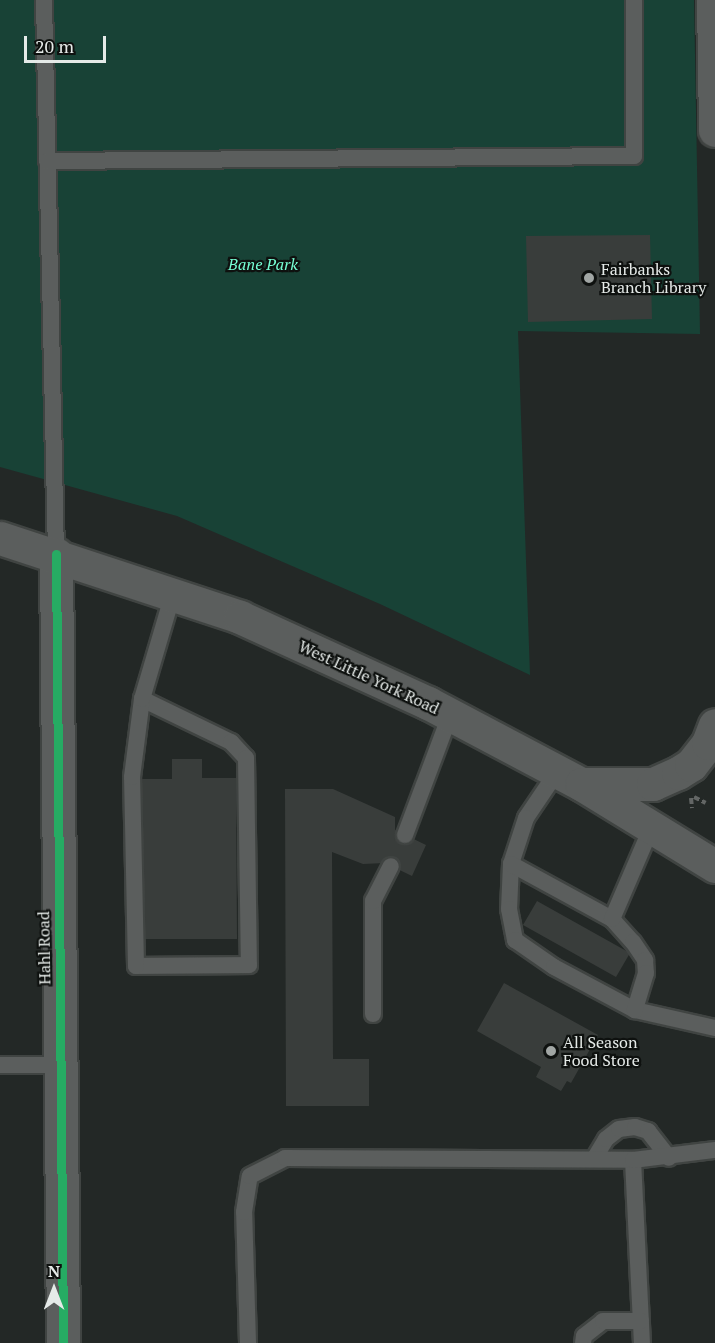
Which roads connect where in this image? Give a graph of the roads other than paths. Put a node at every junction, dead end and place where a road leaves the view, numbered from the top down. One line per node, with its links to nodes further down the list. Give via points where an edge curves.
1 (44, 0): 5 (lane)
2 (634, 0): 5 (lane, via 634,156)
3 (713, 0): 4 (main road)
4 (715, 130)
5 (47, 161): 7 (lane)
6 (0, 538): 7 (main road, West Little York Road)
7 (56, 554): 8 (main road, West Little York Road); 23 (main road, Hahl Road)
8 (173, 594): 9 (lane); 10 (main road, West Little York Road, via 240,617)
9 (142, 699): 9 (lane, via 231,742 246,758 249,965 136,966 132,777)
10 (450, 715): 12 (main road, West Little York Road); 14 (lane)
11 (715, 725): 12 (main road, via 708,744 691,765 653,784)
12 (569, 778): 13 (main road, West Little York Road); 15 (lane, via 526,818)
13 (652, 826): 17 (main road, West Little York Road); 18 (lane)
14 (405, 835)
15 (512, 864): 18 (lane); 19 (lane, via 509,909 515,940 555,967)
16 (391, 866): 20 (lane, via 373,901)
17 (715, 866)
18 (612, 919): 19 (lane, via 645,960)
19 (635, 1010): 21 (lane)
20 (373, 1014)
21 (715, 1028)
22 (0, 1065): 23 (lane)
23 (60, 1065): 29 (main road, Hahl Road)
24 (715, 1150): 25 (lane)
25 (669, 1158): 26 (lane, via 648,1131 635,1127 619,1129 606,1139); 27 (lane)
26 (594, 1160): 27 (lane); 30 (lane, via 285,1158 250,1176 244,1212)
27 (633, 1160): 28 (lane)
28 (641, 1321): 31 (lane, via 603,1321 584,1336); 32 (lane)
29 (63, 1343)
30 (248, 1343)
31 (584, 1343)
32 (642, 1343)

